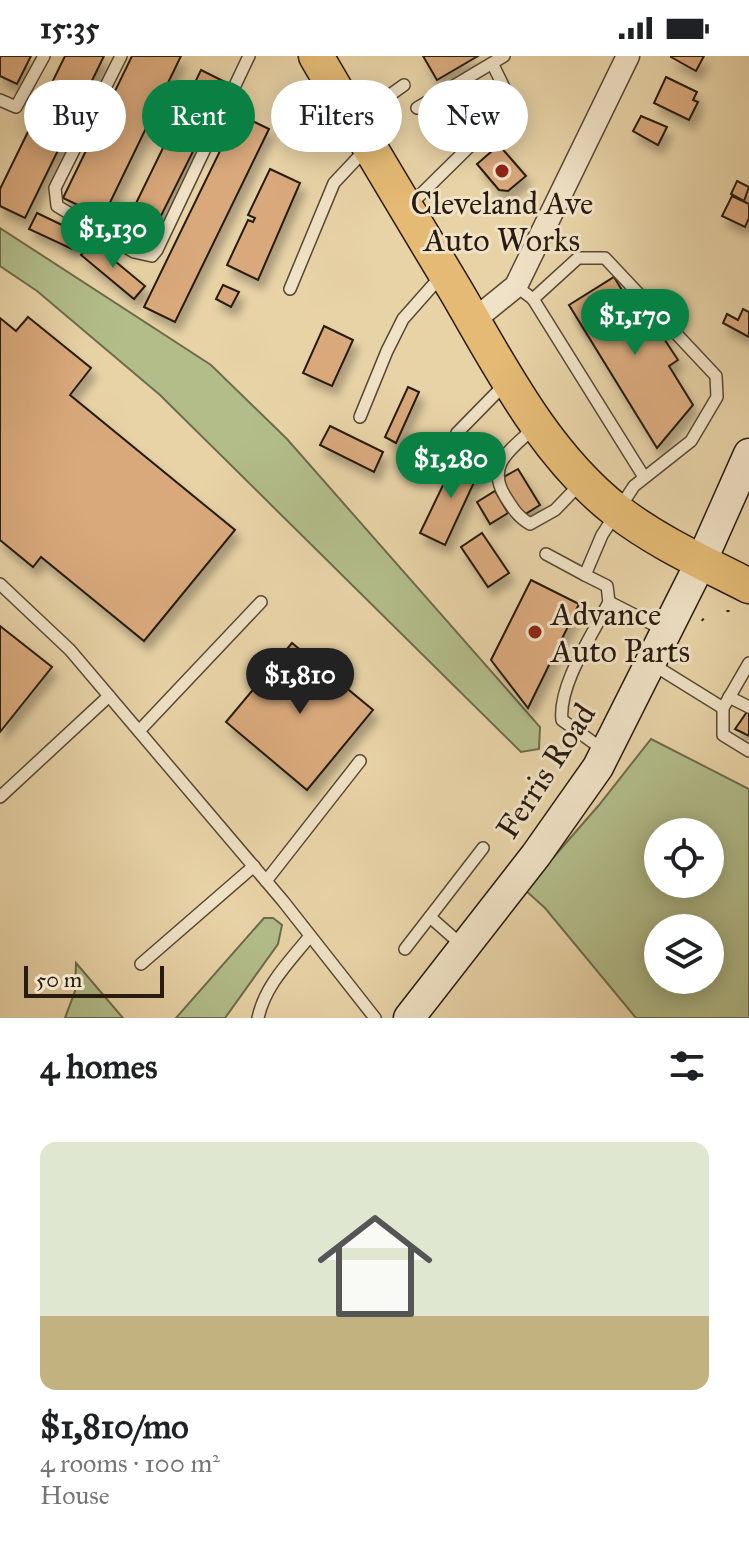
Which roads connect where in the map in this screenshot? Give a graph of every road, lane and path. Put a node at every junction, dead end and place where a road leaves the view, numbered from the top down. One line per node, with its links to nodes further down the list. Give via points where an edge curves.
1 (44, 56): 9 (lane, via 16,107)
2 (121, 56): 3 (lane, via 55,188 57,206 134,252 152,256)
3 (249, 56)
4 (316, 56): 8 (main road)
5 (504, 56): 7 (lane)
6 (628, 56): 16 (street)
7 (493, 65): 10 (lane); 13 (lane, via 515,110 511,120 472,144)
8 (330, 80)
9 (0, 100)
10 (417, 108)
11 (351, 152): 15 (lane)
12 (372, 152): 13 (main road)
13 (406, 208): 14 (main road)
14 (444, 272): 17 (main road); 19 (lane, via 403,319)
15 (290, 289)
16 (524, 292): 17 (street); 23 (lane); 23 (lane, via 578,258 605,258 716,376 717,397 691,441)
17 (473, 321): 18 (main road)
18 (509, 379): 20 (main road); 22 (lane, via 457,433)
19 (360, 417)
20 (539, 424): 24 (main road); 24 (lane, via 501,461 497,474 518,517 530,524 555,510)
21 (749, 454): 27 (main road, Ferris Road)
22 (440, 466)
23 (644, 477): 25 (lane)
24 (583, 481): 25 (main road)
25 (617, 511): 27 (main road); 28 (lane)
26 (546, 554): 28 (lane)
27 (701, 562): 32 (main road); 33 (main road, Ferris Road)
28 (585, 575): 31 (lane, via 607,586)
29 (0, 584): 36 (lane, via 70,650)
30 (261, 602): 39 (lane)
31 (609, 602): 33 (lane); 41 (lane, via 560,706 562,720)
32 (735, 602)
33 (667, 632): 34 (main road, Ferris Road)
34 (651, 664): 37 (lane); 41 (main road, Ferris Road)
35 (747, 671): 37 (lane)
36 (109, 696): 39 (lane); 43 (lane)
37 (726, 702): 38 (lane); 40 (lane, via 723,735)
38 (749, 707)
39 (139, 731): 45 (lane)
40 (749, 751)
41 (605, 752): 49 (main road, Ferris Road, via 536,855)
42 (360, 761): 46 (lane)
43 (0, 797)
44 (483, 848): 47 (lane)
45 (254, 866): 46 (lane); 51 (lane)
46 (266, 881): 48 (lane)
47 (430, 917): 49 (lane); 50 (lane)
48 (310, 936): 52 (lane, via 274,981); 53 (lane)
49 (465, 947): 54 (main road, Ferris Road)
50 (405, 949)
51 (141, 964)
52 (258, 1018)
53 (375, 1018)
54 (409, 1018)

